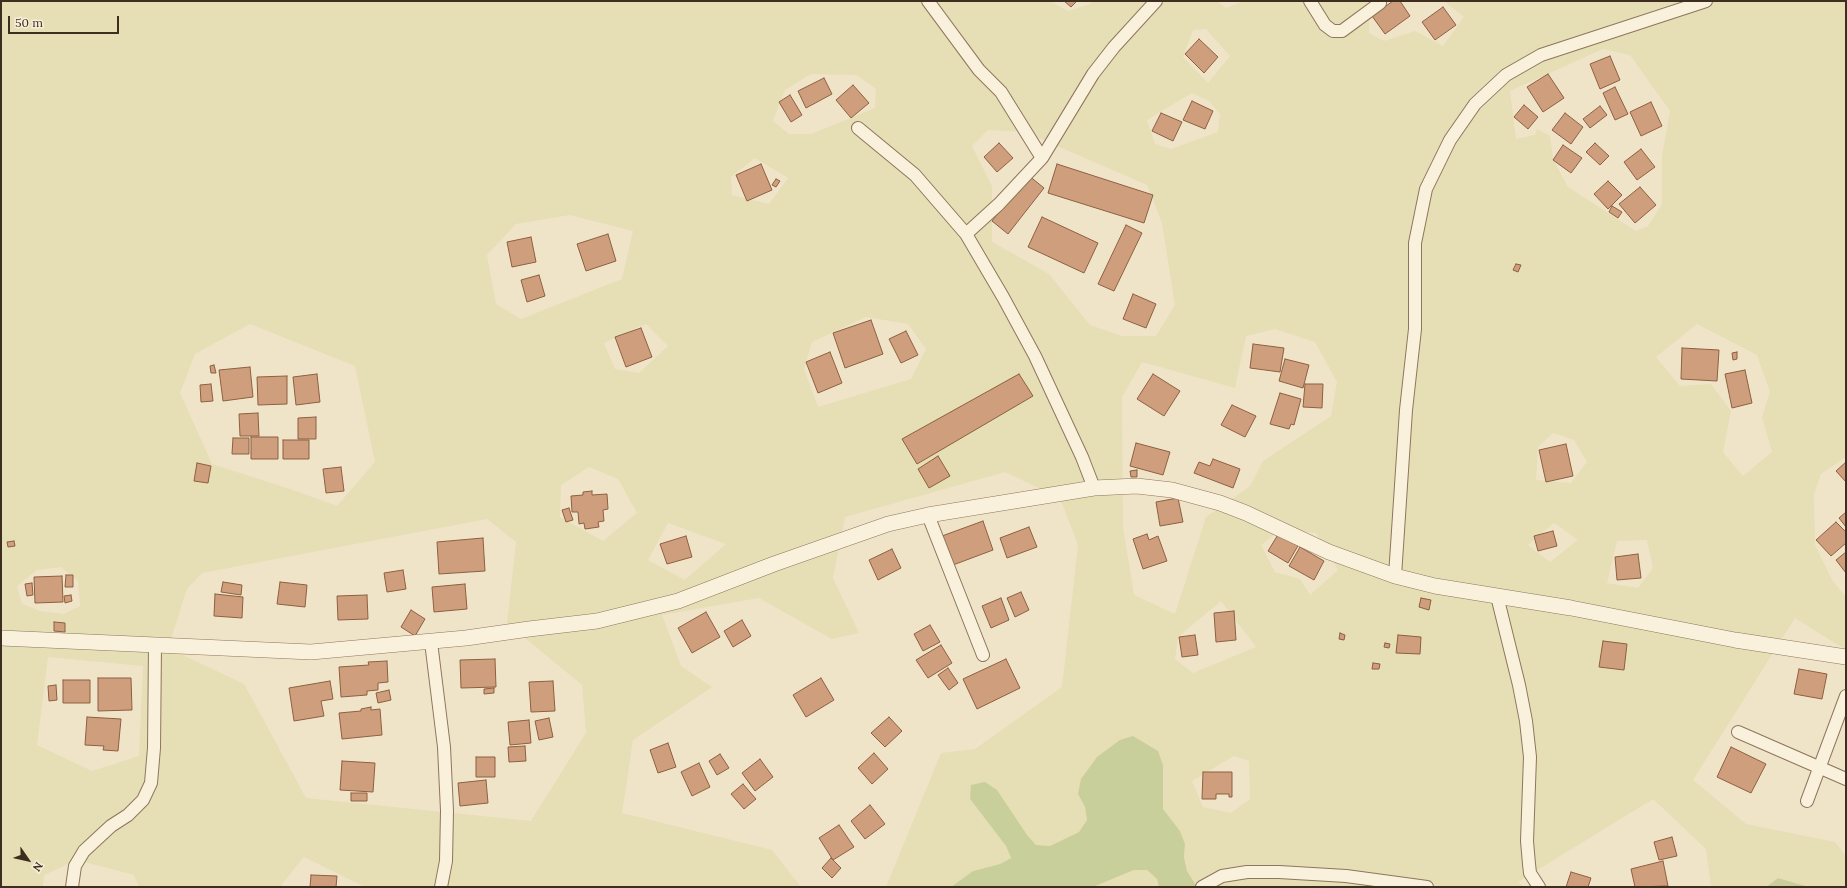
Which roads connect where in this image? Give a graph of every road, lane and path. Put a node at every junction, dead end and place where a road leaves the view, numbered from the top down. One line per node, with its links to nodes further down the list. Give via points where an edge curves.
1 (928, 1): 7 (street, via 979,70 1001,92)
2 (1156, 1): 7 (street, via 1114,47 1094,74)
3 (1310, 1): 5 (street, via 1325,25 1333,31 1342,31)
4 (1706, 1): 11 (street, via 1541,55 1506,75 1475,104 1450,140 1426,189 1415,243 1415,329 1406,410)
5 (1380, 3)
6 (858, 128): 8 (street, via 915,175)
7 (1042, 158): 8 (street, via 994,209)
8 (966, 234): 9 (street, via 1035,356)
9 (1094, 488): 10 (street); 11 (street, via 1137,486 1198,496 1246,513 1329,552)
10 (928, 515): 14 (street, via 851,536 671,602 597,621); 16 (street)
11 (1395, 576): 12 (street)
12 (1497, 596): 17 (street, via 1735,640); 27 (street, via 1526,722 1530,757 1527,841 1530,873)
13 (1, 638): 15 (street)
14 (431, 642): 15 (street, via 311,652); 24 (street, via 444,747 447,811 446,862)
15 (155, 646): 23 (street, via 151,783 143,800 84,851 75,866)
16 (983, 655)
17 (1846, 657)
18 (1846, 696): 20 (street)
19 (1738, 732): 20 (street)
20 (1820, 767): 21 (street); 22 (street)
21 (1846, 779)
22 (1807, 801)
23 (72, 887)
24 (441, 887)
25 (1202, 887): 26 (street, via 1222,876 1247,872 1346,876)
26 (1427, 887)
27 (1539, 887)

